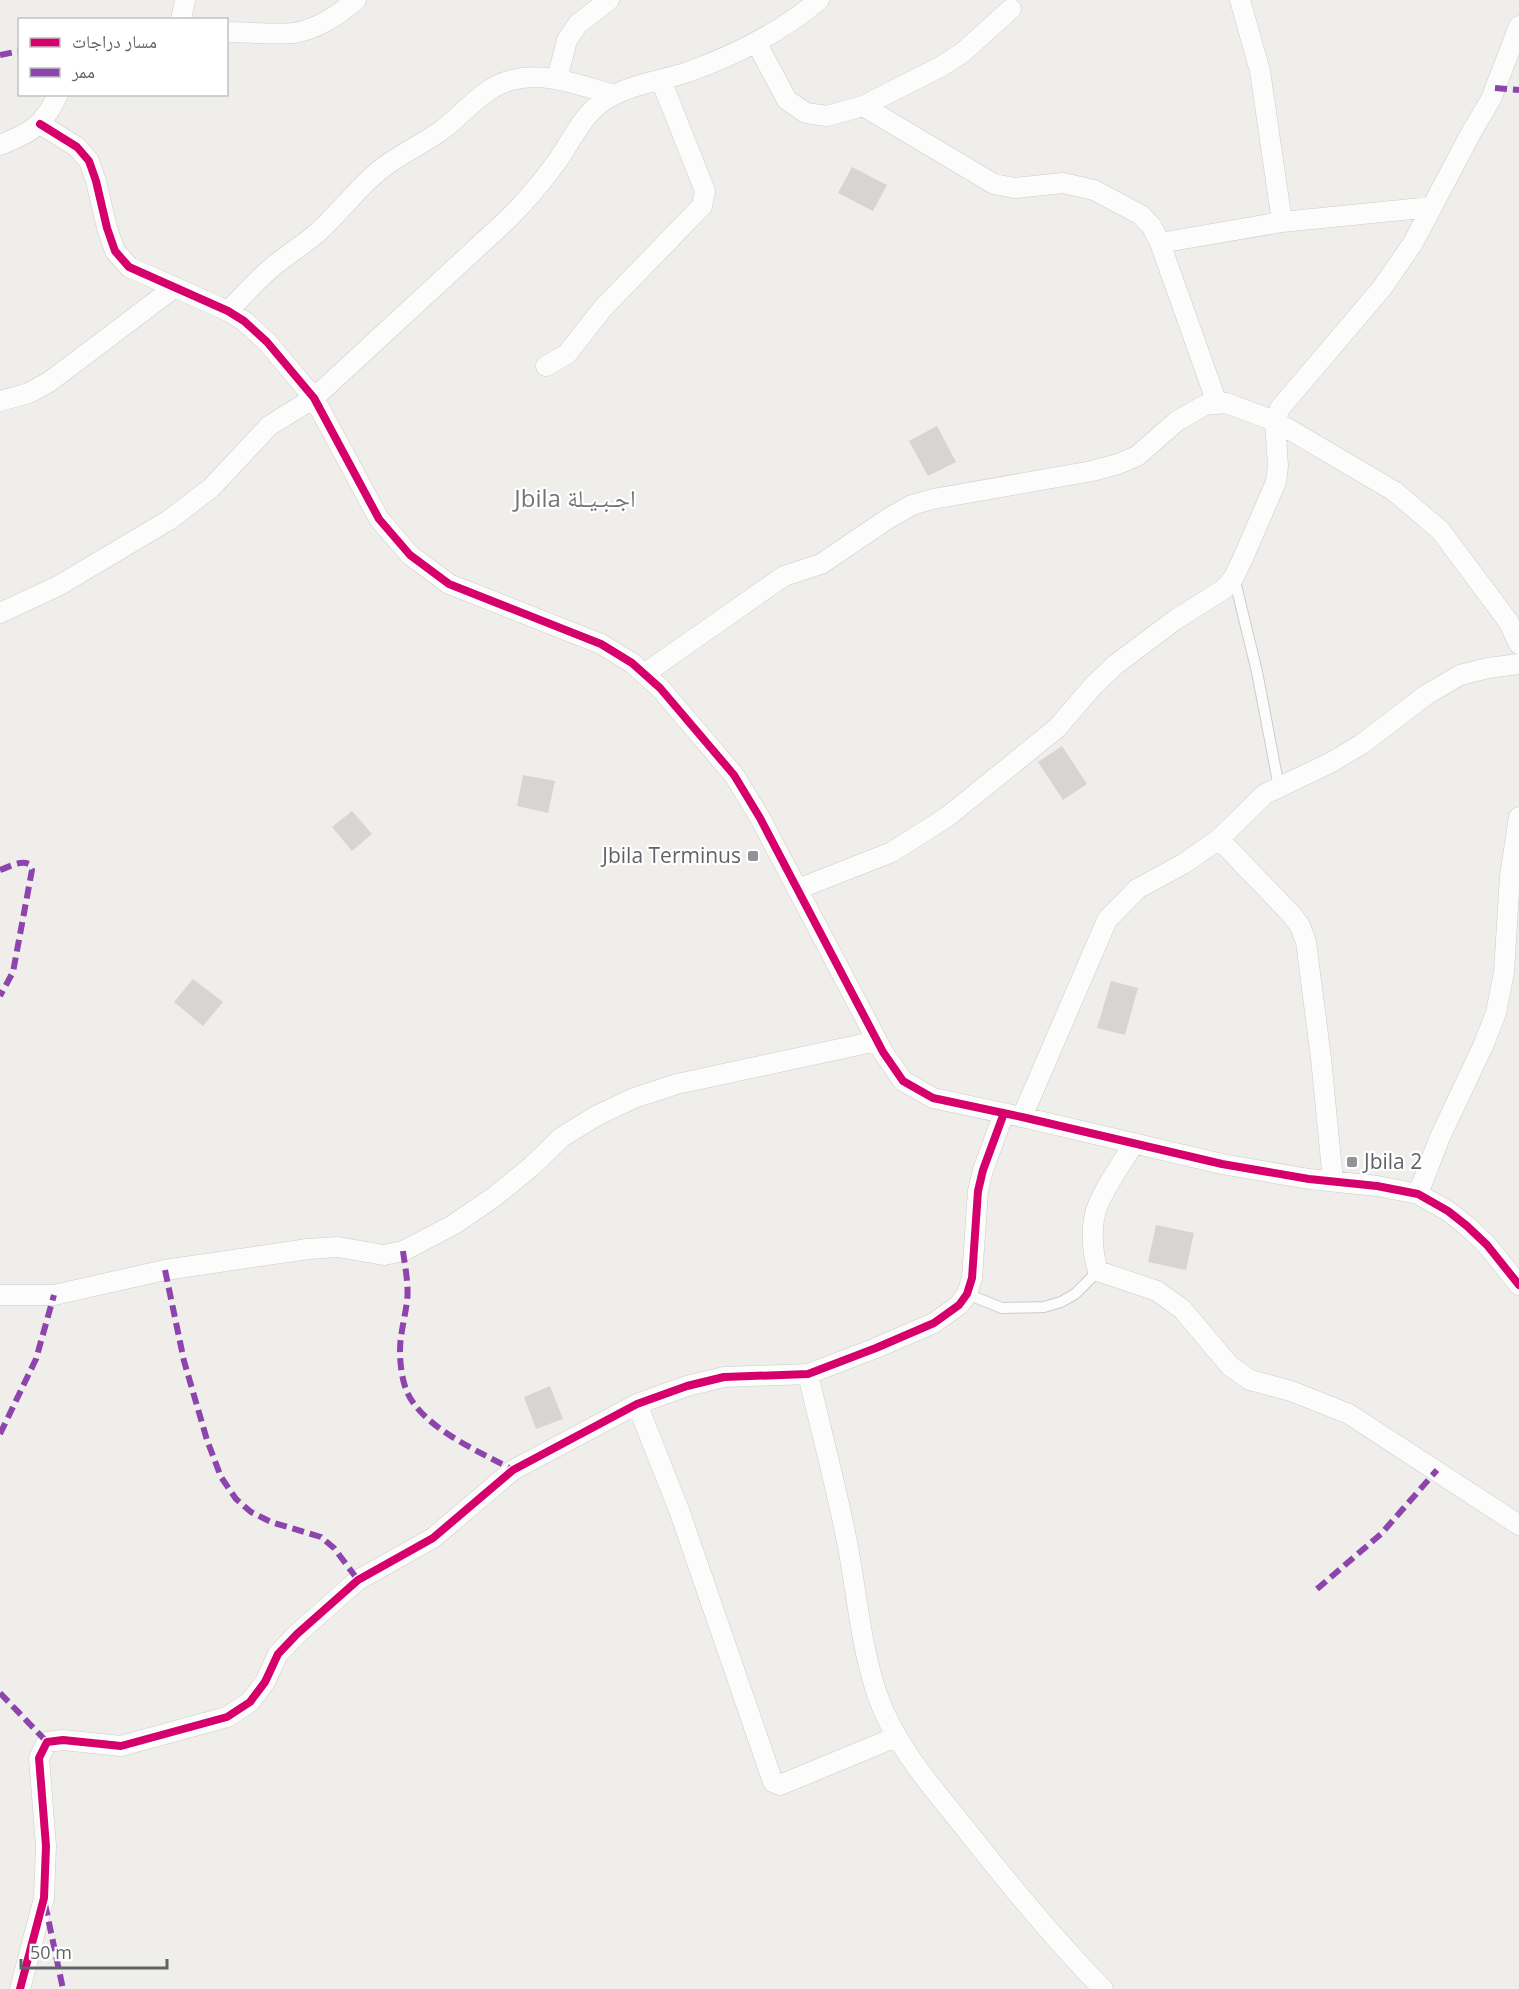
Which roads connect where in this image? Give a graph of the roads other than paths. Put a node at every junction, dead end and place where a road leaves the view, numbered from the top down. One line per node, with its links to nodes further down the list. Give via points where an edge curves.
1 (185, 0): 7 (street)
2 (356, 0): 9 (street, via 320,25 294,33)
3 (609, 0): 11 (street, via 578,24 567,40)
4 (819, 0): 10 (street)
5 (1240, 0): 19 (street, via 1260,71)
6 (1011, 9): 15 (street, via 962,53)
7 (181, 18)
8 (1519, 26): 18 (street, via 1491,99)
9 (228, 32)
10 (756, 42): 12 (street); 15 (street, via 787,100 806,113 827,116)
11 (557, 79): 13 (street); 22 (street, via 532,77 490,88 444,128 366,181 316,233 268,271)
12 (661, 80): 13 (street); 23 (street, via 705,191 702,206 603,308 567,354)
13 (614, 95): 24 (street, via 589,116 535,192)
14 (57, 96): 16 (street)
15 (862, 106): 20 (street, via 994,184 1015,188 1062,183 1094,190 1141,215)
16 (40, 124): 17 (street); 21 (street, via 77,147 89,161 115,251 129,267)
17 (0, 146)
18 (1432, 207): 19 (street); 27 (street, via 1382,288 1281,408)
19 (1282, 222): 20 (street)
20 (1160, 243): 26 (street)
21 (175, 287): 22 (street); 25 (street, via 49,382 29,393)
22 (228, 311): 24 (street, via 267,342)
23 (546, 366)
24 (314, 398): 29 (street, via 269,426 211,488 169,520 58,586); 32 (street, via 379,519 410,555 449,584 601,644)
25 (0, 401)
26 (1217, 403): 27 (street); 32 (street, via 1205,405 1177,421 1137,456 1118,464 912,506 820,564 784,576)
27 (1275, 421): 28 (street, via 1276,482); 30 (street, via 1394,491 1440,530 1508,621)
28 (1234, 577): 33 (lane); 36 (street, via 1224,589 1115,665 1057,728 947,817 892,852)
29 (0, 613)
30 (1519, 644)
31 (1519, 664): 33 (street, via 1460,675 1330,763)
32 (644, 674): 36 (street, via 734,775)
33 (1279, 787): 35 (street, via 1265,794)
34 (1519, 817): 41 (street, via 1499,1002)
35 (1219, 839): 38 (street, via 1137,890 1107,920); 40 (street, via 1292,915 1306,942)
36 (798, 890): 37 (street)
37 (877, 1041): 38 (street, via 903,1081 933,1098); 45 (street, via 677,1084 634,1098 562,1137 494,1197 453,1225 403,1251 384,1255 338,1247 308,1249 165,1270 54,1295)
38 (1013, 1115): 39 (street); 44 (street, via 983,1170)
39 (1134, 1143): 40 (street, via 1222,1164); 42 (street, via 1098,1205 1093,1227)
40 (1333, 1181): 41 (street)
41 (1418, 1194): 43 (street, via 1448,1210 1467,1226)
42 (1098, 1271): 44 (lane, via 1075,1294 1044,1307 1002,1308); 48 (street, via 1157,1291 1182,1309 1230,1366 1250,1380 1349,1414)
43 (1519, 1285)
44 (967, 1294): 46 (street, via 934,1323)
45 (0, 1295)
46 (808, 1374): 47 (street, via 724,1377); 49 (street, via 848,1545 864,1649)
47 (637, 1404): 49 (street, via 679,1510 773,1782 780,1785); 50 (street, via 513,1470 433,1538 358,1580 297,1634 278,1654 250,1702 227,1717 121,1746 47,1742 39,1758 46,1846 44,1898)
48 (1519, 1525)
49 (896, 1737): 51 (street, via 1023,1902)
50 (20, 1989)
51 (1103, 1989)

